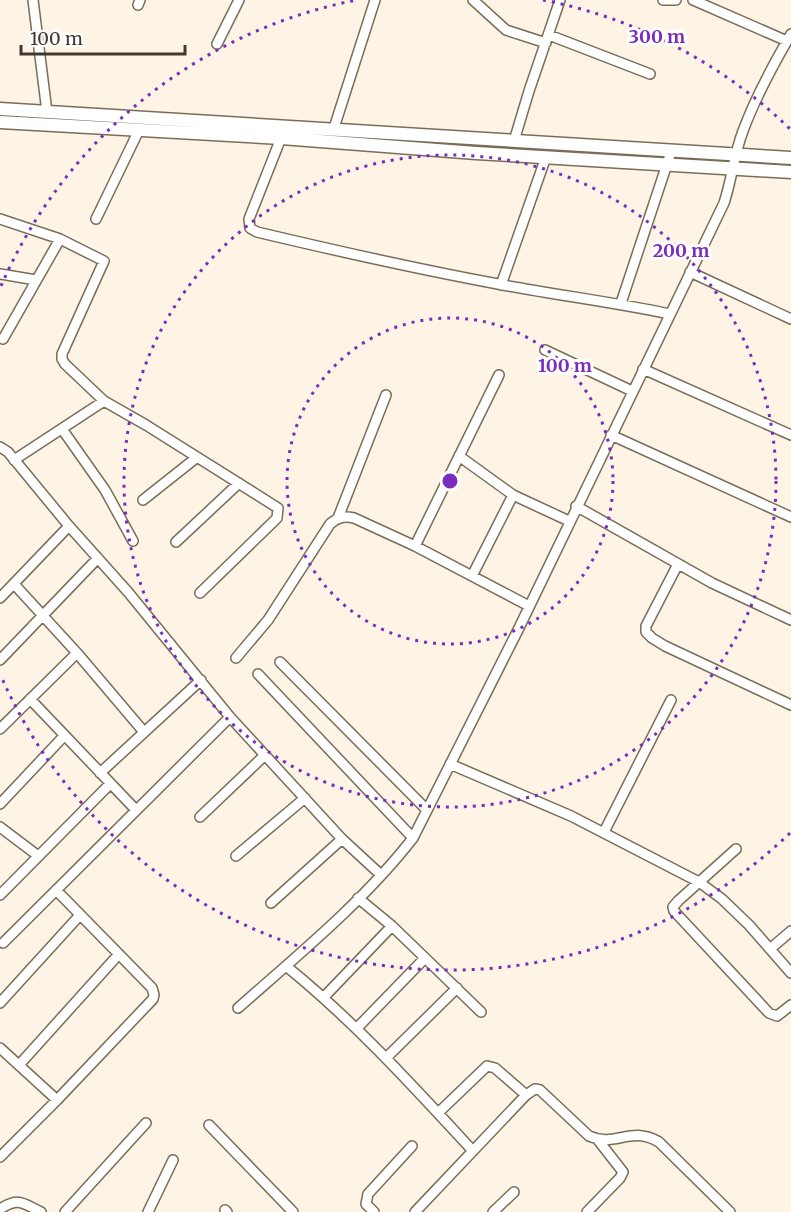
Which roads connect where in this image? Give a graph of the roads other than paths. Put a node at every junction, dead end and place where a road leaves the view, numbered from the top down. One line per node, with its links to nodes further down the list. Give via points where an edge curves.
1 (33, 0): 14 (street)
2 (239, 0): 11 (street)
3 (374, 0): 16 (street)
4 (473, 0): 10 (street, via 506,30)
5 (560, 0): 10 (street)
6 (663, 0): 7 (street)
7 (676, 0)
8 (693, 0): 9 (street)
9 (789, 38): 21 (street, via 753,107)
10 (548, 39): 12 (street); 19 (street)
11 (217, 44)
12 (650, 74)
13 (0, 109): 14 (main road)
14 (46, 112): 16 (main road)
15 (0, 122): 17 (main road)
16 (334, 128): 19 (main road)
17 (139, 130): 18 (main road); 28 (street)
18 (281, 138): 22 (main road); 33 (street, via 249,219 250,228)
19 (514, 141): 20 (main road)
20 (671, 152): 21 (main road); 24 (street)
21 (735, 153): 23 (main road); 25 (street)
22 (546, 157): 24 (main road); 33 (street)
23 (791, 158)
24 (667, 165): 25 (main road); 34 (street)
25 (734, 169): 26 (main road); 30 (street, via 724,203)
26 (791, 172)
27 (0, 219): 29 (street)
28 (96, 219)
29 (60, 239): 32 (street); 43 (street, via 104,261 62,359)
30 (690, 273): 35 (street); 36 (street)
31 (0, 274): 32 (street)
32 (36, 280): 37 (street)
33 (501, 285): 34 (street)
34 (621, 303): 35 (street)
35 (670, 314): 39 (street)
36 (791, 319)
37 (3, 339)
38 (545, 350): 41 (street)
39 (643, 369): 41 (street); 46 (street)
40 (499, 375): 48 (street)
41 (632, 391): 45 (street)
42 (386, 395): 56 (street)
43 (104, 401): 44 (street); 49 (street)
44 (62, 429): 50 (street); 59 (street, via 105,490)
45 (611, 435): 54 (street); 55 (street)
46 (791, 435)
47 (0, 447): 50 (street)
48 (459, 456): 52 (street); 61 (street)
49 (196, 458): 51 (street); 53 (street)
50 (14, 460): 58 (street)
51 (239, 483): 60 (street); 66 (street, via 274,504 279,512 277,518)
52 (513, 495): 57 (street); 64 (street)
53 (143, 500)
54 (576, 506): 57 (street); 63 (street)
55 (791, 517)
56 (338, 518): 61 (street, via 354,518); 72 (street, via 330,524 268,620)
57 (569, 521): 68 (street)
58 (69, 526): 62 (street); 65 (street)
59 (134, 541)
60 (176, 542)
61 (415, 546): 64 (street)
62 (98, 558): 69 (street); 76 (street)
63 (678, 564): 70 (street); 79 (street, via 646,632 665,646)
64 (472, 576): 68 (street)
65 (14, 584): 67 (street); 69 (street)
66 (200, 592)
67 (0, 598)
68 (529, 606): 85 (street)
69 (43, 616): 71 (street); 73 (street)
70 (791, 620)
71 (77, 653): 77 (street); 82 (street)
72 (236, 658)
73 (0, 660)
74 (280, 662): 91 (street)
75 (258, 674): 95 (street)
76 (201, 680): 80 (street); 82 (street)
77 (30, 699): 81 (street); 83 (street)
78 (671, 700): 94 (street)
79 (791, 705)
80 (230, 717): 84 (street); 90 (street)
81 (0, 729)
82 (144, 732): 86 (street)
83 (64, 735): 86 (street); 89 (street)
84 (265, 755): 88 (street); 92 (street)
85 (450, 764): 91 (street); 94 (street)
86 (100, 773): 87 (street)
87 (111, 784): 90 (street); 98 (street)
88 (305, 798): 96 (street); 99 (street)
89 (0, 804)
90 (136, 810): 102 (street)
91 (427, 810): 95 (street)
92 (200, 817)
93 (0, 827): 98 (street)
94 (604, 832): 101 (street)
95 (413, 838): 100 (street)
96 (342, 839): 100 (street); 105 (street)
97 (736, 849): 101 (street)
98 (37, 855): 103 (street)
99 (236, 856)
100 (381, 875): 104 (street)
101 (699, 882): 110 (street, via 722,899); 118 (street, via 678,901 674,911 769,1013 777,1016)
102 (56, 890): 106 (street); 109 (street)
103 (0, 895)
104 (358, 898): 107 (street); 113 (street)
105 (271, 903)
106 (80, 915): 111 (street); 117 (street)
107 (392, 926): 112 (street); 116 (street)
108 (791, 931): 110 (street)
109 (3, 943)
110 (770, 949): 114 (street)
111 (119, 954): 125 (street); 127 (street, via 152,988 153,999)
112 (425, 958): 115 (street); 121 (street)
113 (286, 966): 116 (street); 119 (street)
114 (791, 973)
115 (457, 988): 120 (street); 123 (street)
116 (324, 996): 121 (street)
117 (0, 1003)
118 (791, 1005)
119 (238, 1008)
120 (481, 1012)
121 (357, 1028): 123 (street)
122 (4, 1051): 124 (street); 125 (street)
123 (387, 1057): 128 (street)
124 (0, 1063)
125 (19, 1065): 127 (street)
126 (525, 1095): 128 (street, via 495,1068 487,1066); 131 (street, via 540,1090); 133 (street)
127 (57, 1100): 134 (street)
128 (438, 1113): 133 (street)
129 (146, 1123): 139 (street)
130 (209, 1125): 141 (street)
131 (598, 1140): 145 (street, via 623,1172); 146 (street, via 630,1134 648,1136 659,1142)
132 (412, 1146): 142 (street, via 368,1194 366,1204)
133 (473, 1151): 143 (street)
134 (0, 1157)
135 (173, 1160): 140 (street)
136 (514, 1192): 144 (street)
137 (0, 1209): 138 (street, via 13,1201)
138 (41, 1212)
139 (65, 1212)
140 (148, 1212)
141 (293, 1212)
142 (375, 1212)
143 (415, 1212)
144 (493, 1212)
145 (587, 1212)
146 (730, 1212)

